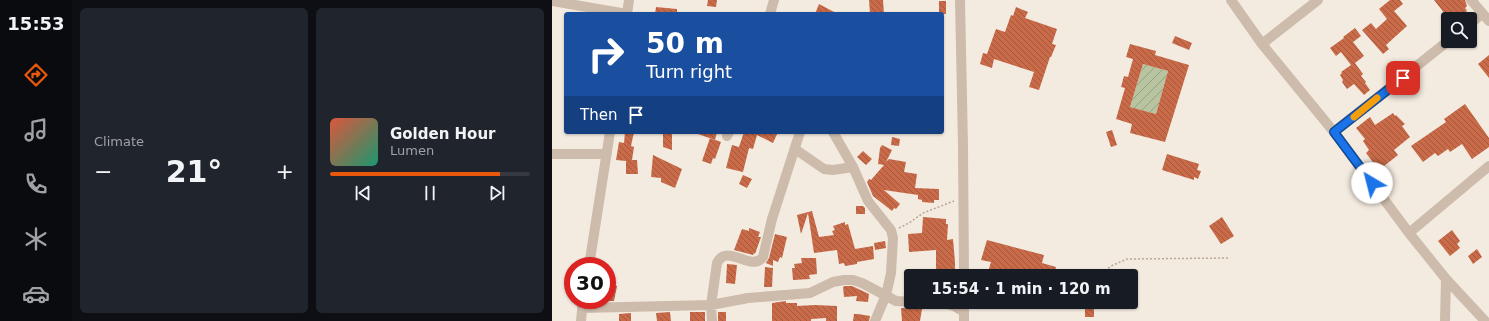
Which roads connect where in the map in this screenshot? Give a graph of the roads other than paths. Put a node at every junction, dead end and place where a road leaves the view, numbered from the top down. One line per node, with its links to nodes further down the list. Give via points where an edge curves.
1 (629, 0): 9 (street)
2 (774, 0): 10 (street)
3 (960, 0): 25 (street)
4 (1232, 0): 12 (street)
5 (1318, 0): 12 (street)
6 (1471, 0): 11 (street)
7 (552, 2): 8 (street)
8 (614, 12)
9 (627, 12)
10 (770, 12)
11 (1486, 17)
12 (1262, 44): 14 (street)
13 (1441, 47): 14 (street)
14 (1334, 132): 23 (street)
15 (610, 134): 20 (street)
16 (799, 134): 18 (street)
17 (834, 134): 22 (street)
18 (795, 150): 22 (street, via 824,169); 29 (street, via 772,219 763,256 755,262 732,256 719,257 714,274)
19 (552, 154): 20 (street)
20 (607, 154): 24 (street)
21 (1489, 166): 23 (street)
22 (853, 167): 27 (street, via 868,201 891,230 893,251)
23 (1409, 233): 26 (street)
24 (590, 257)
25 (964, 269)
26 (1446, 279): 35 (street); 36 (street)
27 (886, 295): 29 (street, via 862,283 844,280 833,282 810,293); 31 (street, via 900,302 946,304); 34 (street)
28 (616, 304): 29 (street)
29 (711, 304): 33 (street)
30 (582, 309): 32 (street)
31 (964, 312)
32 (581, 321)
33 (712, 321)
34 (875, 321)
35 (1445, 321)
36 (1487, 321)

